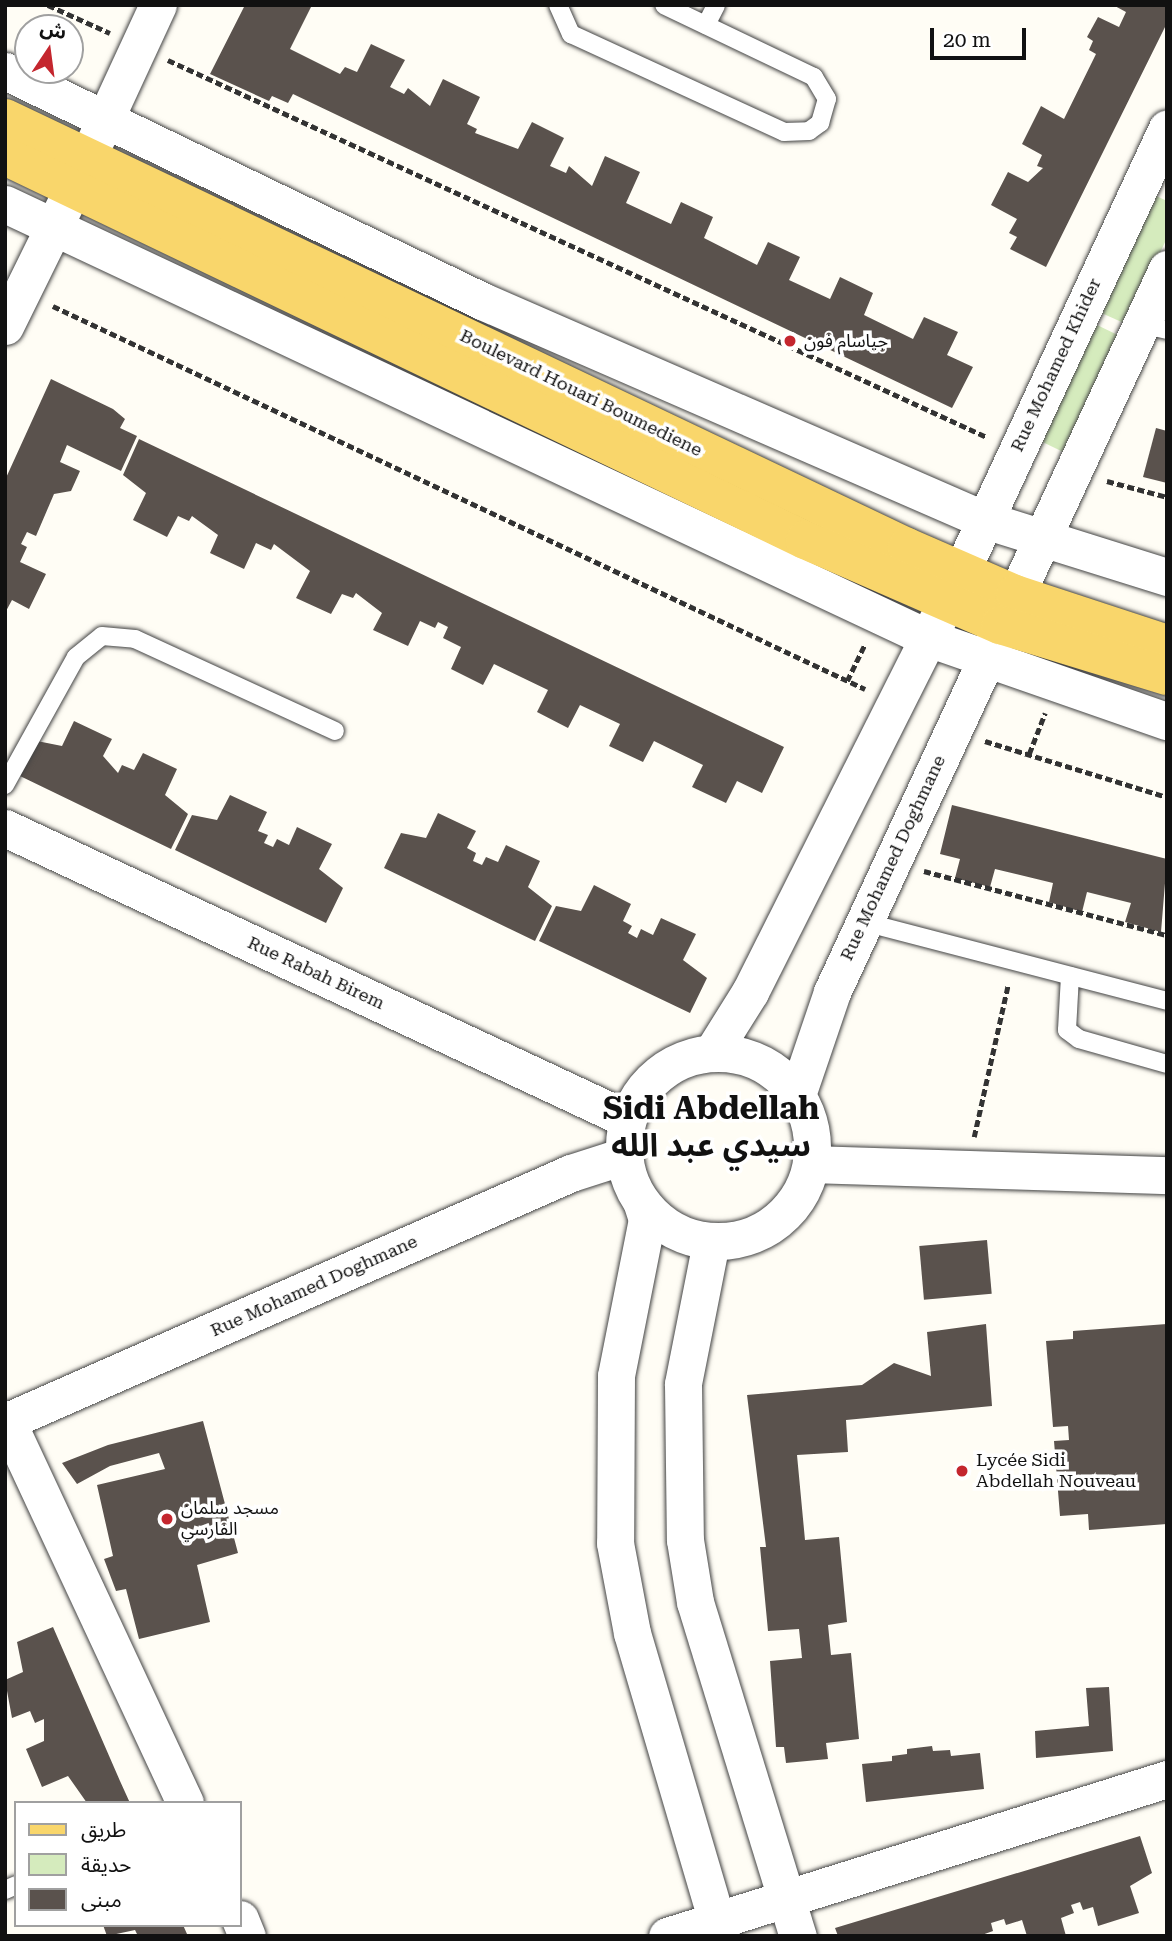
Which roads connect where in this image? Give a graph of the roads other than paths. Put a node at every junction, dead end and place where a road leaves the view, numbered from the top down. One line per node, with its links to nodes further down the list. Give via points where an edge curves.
1 (158, 5): 8 (street)
2 (558, 5): 5 (lane, via 571,34 784,132 797,134 820,123 827,99 814,77)
3 (664, 5): 5 (lane)
4 (716, 5): 5 (lane)
5 (706, 25)
6 (5, 71): 8 (street)
7 (5, 118): 11 (main road, Boulevard Houari Boumediene)
8 (105, 118): 11 (street); 17 (street, via 482,301)
9 (1167, 128): 17 (street, Rue Mohamed Khider)
10 (5, 156): 11 (main road, Boulevard Houari Boumediene)
11 (80, 172): 13 (street); 20 (main road, Boulevard Houari Boumediene, via 805,540)
12 (5, 204): 13 (street)
13 (54, 227): 15 (street); 22 (street)
14 (1167, 269): 16 (street)
15 (5, 326)
16 (1154, 327): 18 (street, via 1071,472)
17 (985, 520): 18 (street); 20 (street, Rue Mohamed Khider)
18 (1040, 540): 19 (street); 21 (street)
19 (1167, 577)
20 (953, 587): 21 (main road, Boulevard Houari Boumediene); 22 (street)
21 (1007, 609): 23 (main road, Boulevard Houari Boumediene); 24 (street, Rue Mohamed Doghmane); 25 (main road, Boulevard Houari Boumediene)
22 (928, 638): 24 (street); 33 (street, via 750,992)
23 (1167, 644)
24 (984, 661): 26 (street); 30 (street, Rue Mohamed Doghmane)
25 (1167, 676)
26 (1167, 721)
27 (335, 731): 28 (lane, via 135,639 102,636 76,657)
28 (5, 785)
29 (5, 828): 36 (street, Rue Rabah Birem)
30 (864, 922): 31 (lane); 35 (street, Rue Mohamed Doghmane, via 811,1042)
31 (1070, 976): 32 (lane); 34 (lane, via 1067,1030 1079,1039)
32 (1167, 1002)
33 (713, 1051): 35 (street, via 765,1065); 36 (street, via 672,1064 653,1078)
34 (1167, 1064)
35 (797, 1095): 38 (street, via 810,1120)
36 (627, 1119): 37 (street)
37 (624, 1156): 40 (street); 42 (street, Rue Mohamed Doghmane, via 571,1173)
38 (812, 1164): 39 (street); 41 (street, via 794,1204 779,1220 740,1239)
39 (1167, 1175)
40 (642, 1204): 41 (street, via 676,1231); 46 (street, via 648,1219 615,1376 615,1543 632,1633)
41 (711, 1242): 45 (street, via 683,1384 685,1540 695,1602)
42 (6, 1422): 44 (street)
43 (1167, 1779): 45 (street)
44 (184, 1801)
45 (786, 1897): 46 (street); 48 (street)
46 (719, 1928): 47 (street)
47 (667, 1936)
48 (799, 1936)

